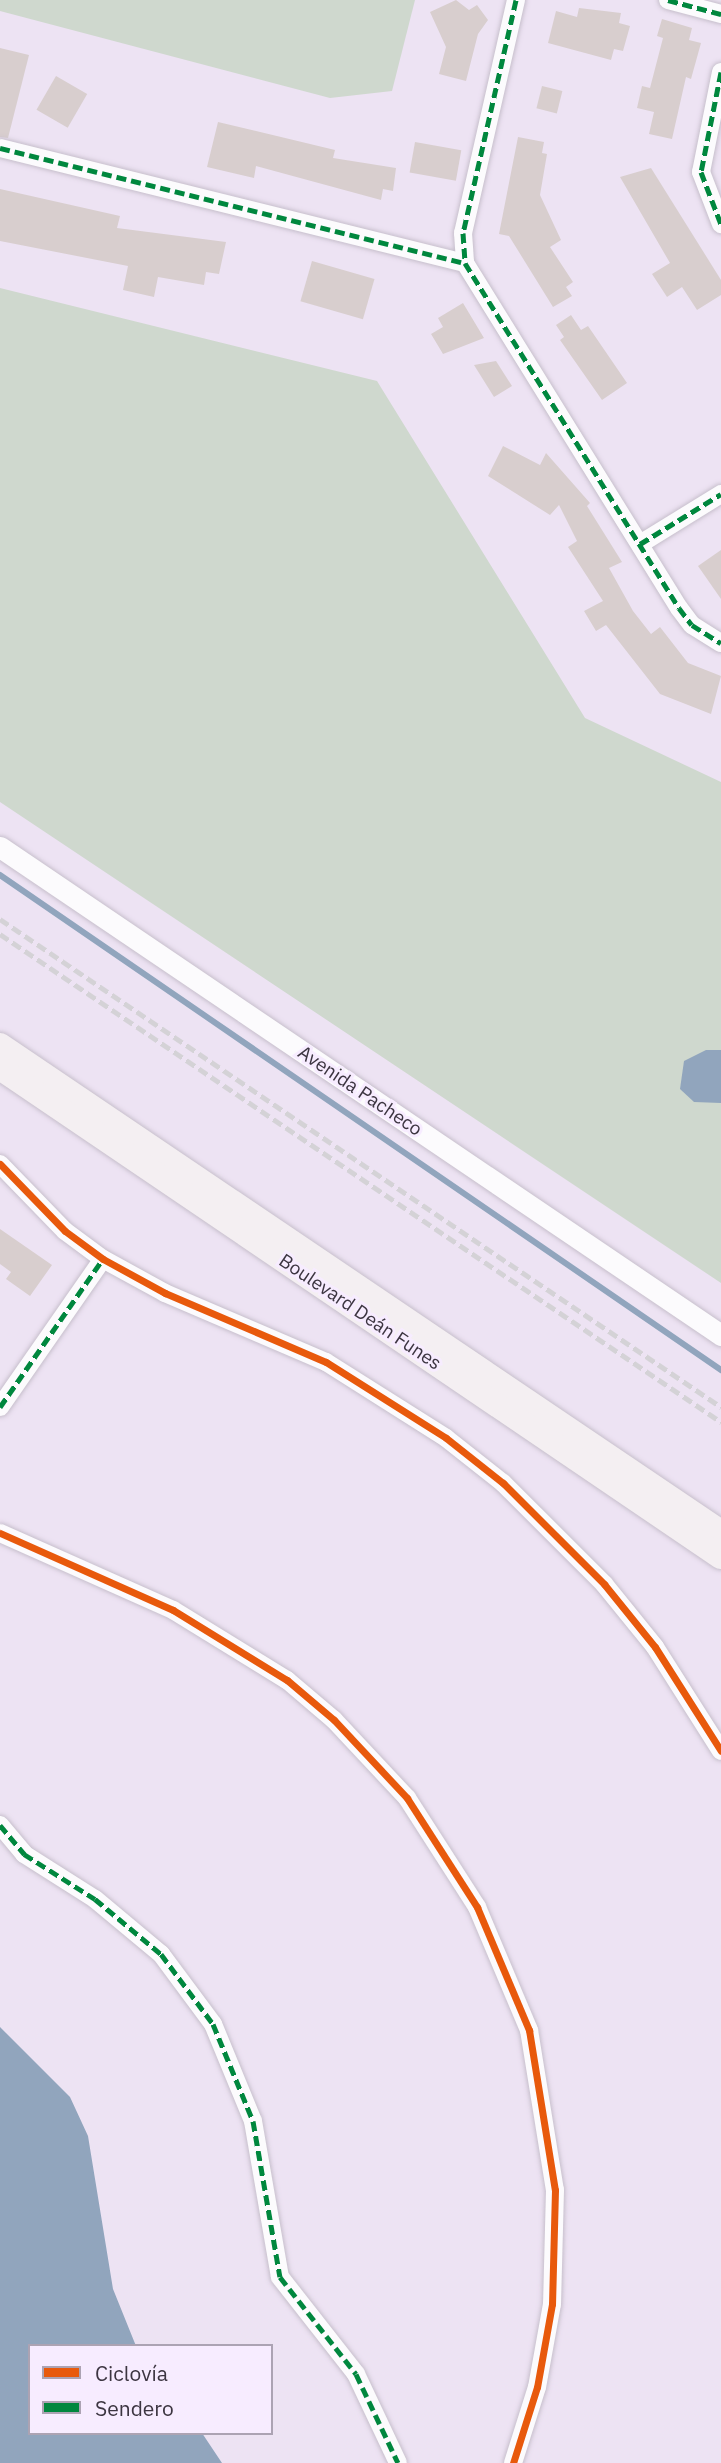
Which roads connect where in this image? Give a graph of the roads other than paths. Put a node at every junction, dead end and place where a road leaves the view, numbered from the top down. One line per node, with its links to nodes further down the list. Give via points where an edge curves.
1 (516, 0): 7 (street, via 463,233)
2 (668, 0): 3 (street)
3 (721, 13)
4 (721, 72): 6 (street, via 701,172)
5 (0, 148): 7 (street)
6 (721, 224)
7 (465, 263): 9 (street)
8 (721, 494): 9 (street)
9 (640, 544): 10 (street, via 692,625)
10 (721, 643)
11 (0, 847): 16 (street, Avenida Pacheco)
12 (0, 1045): 18 (main road, Boulevard Deán Funes)
13 (0, 1068): 20 (main road, Boulevard Deán Funes)
14 (0, 1164): 15 (street, via 65,1231)
15 (103, 1259): 17 (street); 21 (street, via 165,1293 326,1362 474,1461 550,1527 604,1584 655,1647)
16 (721, 1335)
17 (0, 1407)
18 (721, 1532)
19 (5, 1539): 24 (street, via 173,1610 287,1680 334,1720 407,1798 477,1907 529,2030 555,2190 552,2304 534,2400)
20 (721, 1557)
21 (721, 1751)
22 (0, 1825): 23 (street, via 24,1854 95,1899 161,1954 213,2024 253,2121 280,2277 356,2374)
23 (398, 2463)
24 (513, 2463)

